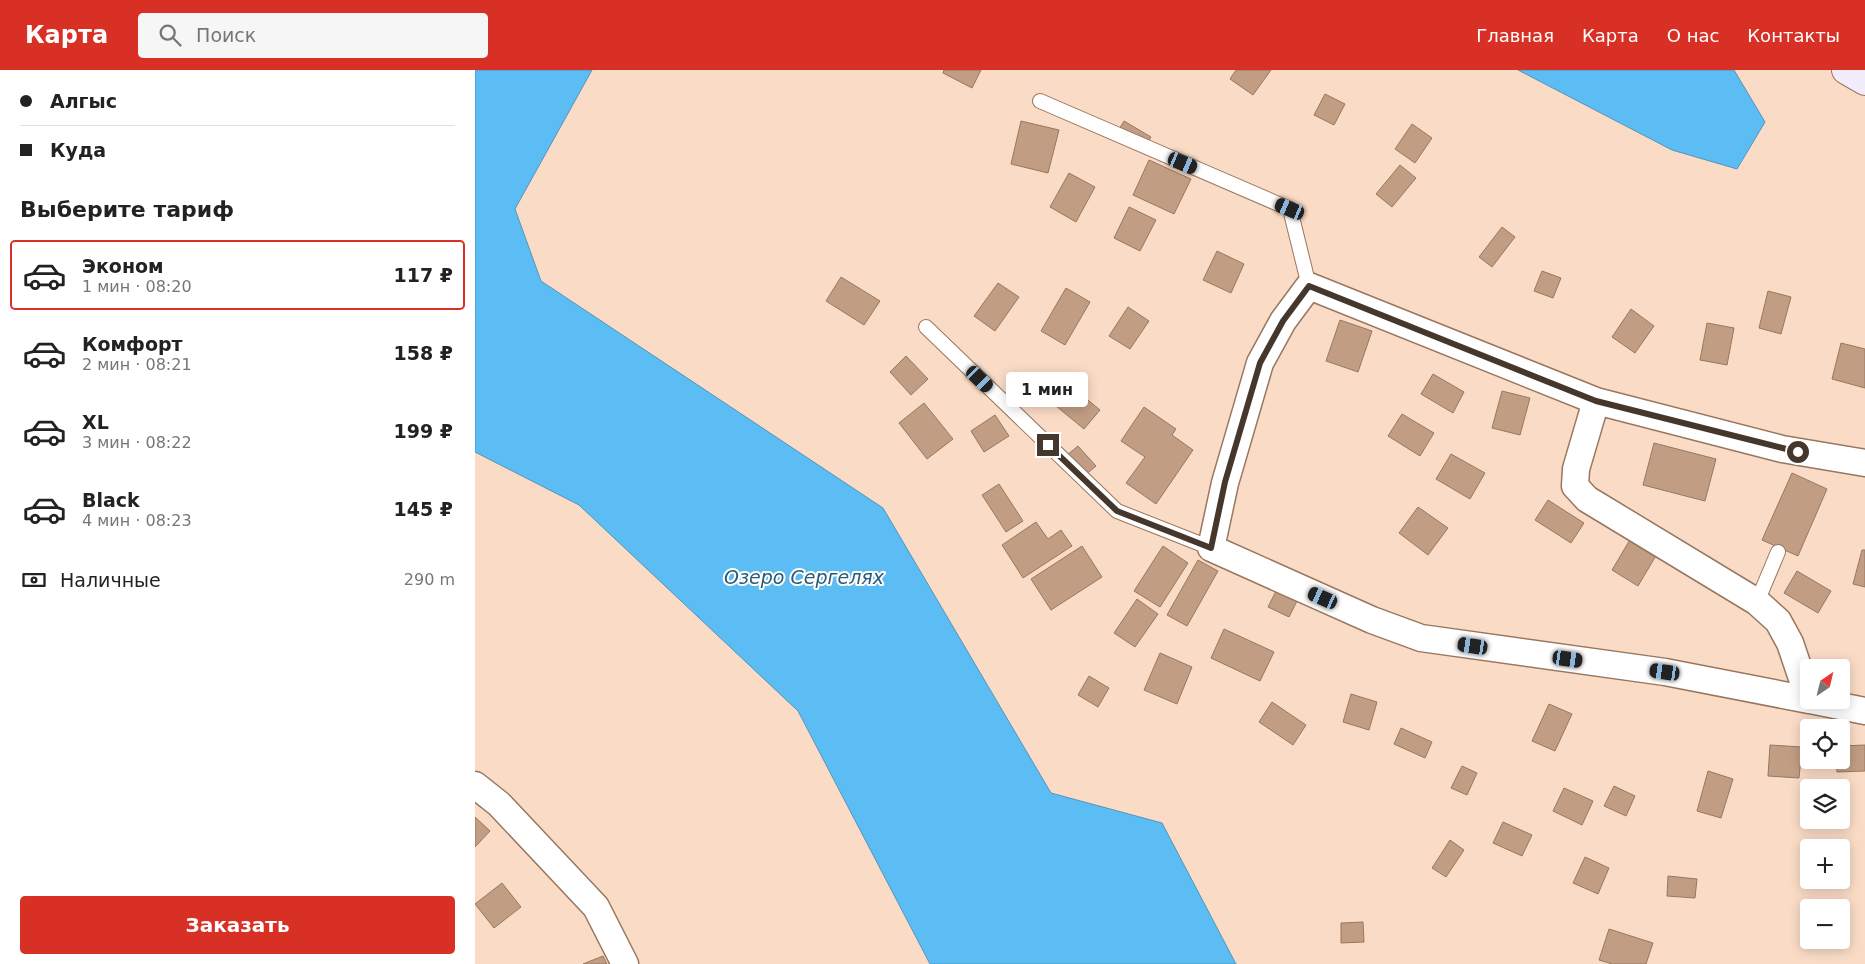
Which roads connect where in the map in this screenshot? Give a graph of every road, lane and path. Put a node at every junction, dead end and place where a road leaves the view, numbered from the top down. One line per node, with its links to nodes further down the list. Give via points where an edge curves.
1 (1846, 70): 2 (main road)
2 (1865, 81)
3 (1040, 101): 4 (lane, via 1290,209)
4 (1309, 286): 6 (street); 8 (street, via 1283,321 1260,363 1225,482)
5 (926, 327): 8 (lane, via 1117,511)
6 (1596, 401): 7 (street, via 1782,449); 10 (street, via 1576,469 1575,486 1587,499)
7 (1865, 463)
8 (1211, 548): 12 (street, via 1372,620 1421,638 1665,672)
9 (1778, 552): 10 (lane)
10 (1757, 602): 11 (street, via 1778,621 1790,642)
11 (1800, 673)
12 (1800, 698)
13 (1850, 708): 14 (street)
14 (1865, 711)
15 (475, 785): 16 (street, via 499,804 596,907)
16 (625, 964)

